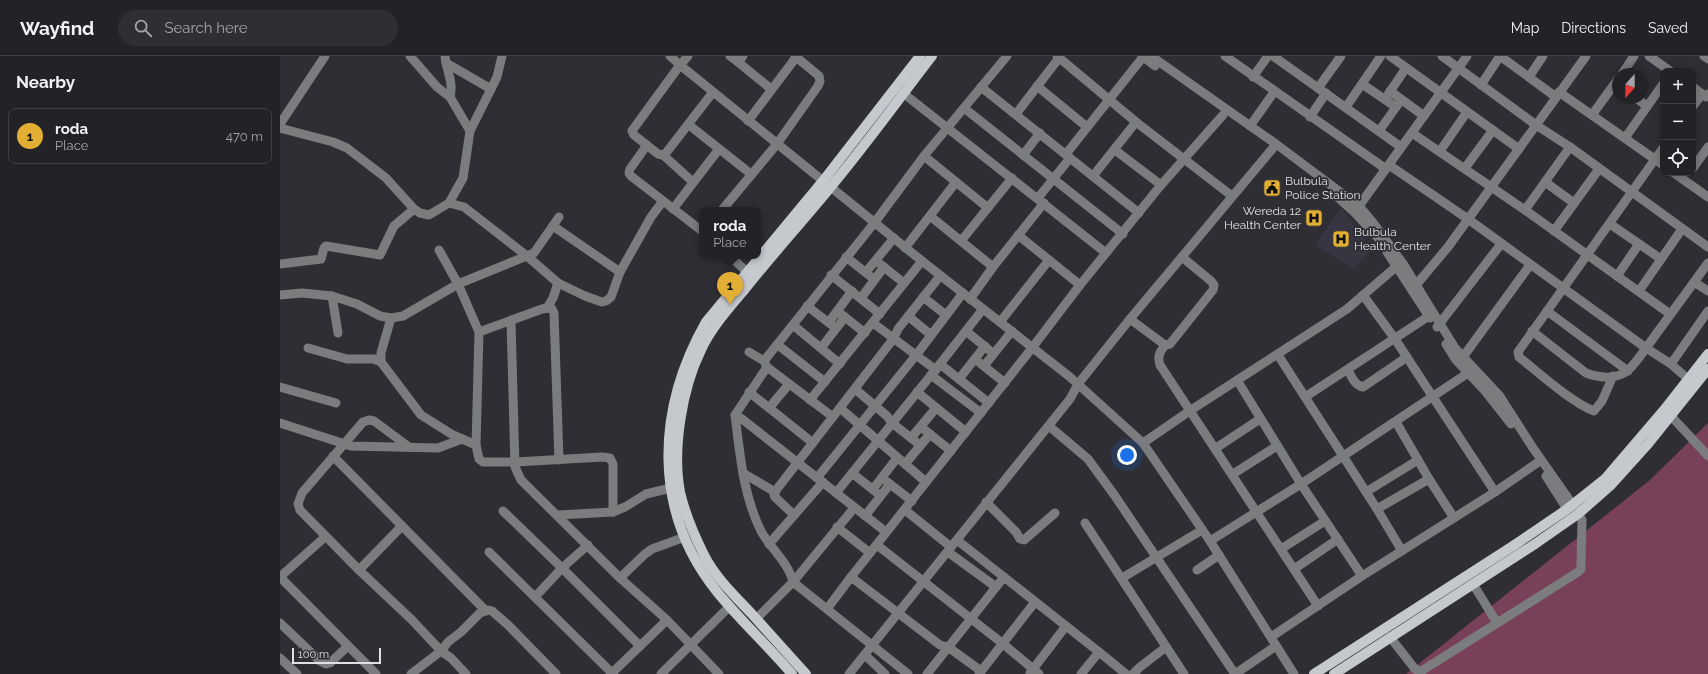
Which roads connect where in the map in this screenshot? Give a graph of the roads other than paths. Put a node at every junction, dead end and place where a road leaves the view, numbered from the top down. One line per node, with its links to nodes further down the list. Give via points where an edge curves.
1 (325, 56): 70 (street)
2 (410, 56): 54 (street, via 436,88)
3 (502, 56): 42 (street)
4 (670, 56): 30 (street)
5 (688, 56): 30 (street)
6 (730, 56): 27 (street)
7 (796, 56): 43 (street); 83 (street, via 819,76 820,81)
8 (920, 56): 113 (main road)
9 (932, 56): 50 (main road)
10 (1007, 56): 40 (street)
11 (1145, 56): 55 (street); 64 (street); 73 (street)
12 (1225, 56): 35 (street)
13 (1268, 56): 35 (street)
14 (1273, 56): 46 (street)
15 (1381, 56): 37 (street)
16 (1390, 56): 31 (street)
17 (1442, 56): 32 (street)
18 (1467, 56): 32 (street)
19 (1500, 56): 36 (street); 38 (street)
20 (1543, 56): 36 (street)
21 (1586, 56): 52 (street)
22 (1634, 56): 33 (street)
23 (1649, 56): 34 (street)
24 (1704, 56): 28 (street)
25 (1058, 57): 39 (street); 55 (street)
26 (1337, 57): 46 (street)
27 (741, 59): 43 (street)
28 (1708, 59)
29 (446, 60): 42 (street); 54 (street, via 451,81)
30 (680, 65): 47 (street); 84 (street, via 632,131)
31 (1406, 68): 49 (street); 51 (street)
32 (1458, 68): 38 (street); 49 (street)
33 (1626, 68)
34 (1666, 68)
35 (1253, 77): 48 (street)
36 (1529, 77): 52 (street)
37 (1362, 84): 51 (street); 60 (street)
38 (1481, 85): 72 (street)
39 (1037, 86): 63 (street); 74 (street)
40 (981, 87): 61 (street); 63 (street)
41 (1660, 88): 59 (street)
42 (491, 89): 78 (street)
43 (771, 89): 68 (street)
44 (1612, 89): 65 (street)
45 (1696, 89): 53 (street)
46 (1322, 91): 60 (street); 67 (street)
47 (713, 92): 68 (street); 71 (street)
48 (1274, 92): 67 (street); 73 (street)
49 (1441, 92): 62 (street); 66 (street)
50 (903, 93): 76 (street); 113 (main road)
51 (1387, 95): 56 (street)
52 (1558, 95): 65 (street); 72 (street)
53 (1706, 96): 58 (street)
54 (450, 97): 78 (street)
55 (1109, 99): 69 (street); 74 (street)
56 (1399, 103): 66 (street); 79 (street)
57 (1644, 104): 59 (street)
58 (1696, 104)
59 (1647, 106): 82 (street)
60 (1346, 107): 79 (street)
61 (964, 108): 76 (street); 95 (street)
62 (1467, 112): 77 (street); 92 (street)
63 (1016, 114): 80 (street)
64 (1224, 115): 87 (street); 99 (street)
65 (1592, 115): 82 (street)
66 (1424, 116): 81 (street)
67 (1310, 117): 102 (street)
68 (748, 121): 83 (street)
69 (1136, 122): 90 (street); 99 (street)
70 (280, 124)
71 (689, 125): 89 (street); 94 (street)
72 (1536, 125): 86 (street); 91 (street)
73 (1250, 126): 123 (street)
74 (1087, 127): 97 (street)
75 (280, 128): 126 (street, via 347,148 386,178)
76 (947, 128): 96 (street); 108 (street)
77 (1493, 130): 91 (street); 103 (street)
78 (470, 131): 121 (street, via 464,178)
79 (1379, 131): 85 (street)
80 (1040, 133): 95 (street); 97 (street)
81 (1412, 133): 85 (street); 92 (street)
82 (1625, 138): 98 (street)
83 (777, 144): 105 (street); 113 (street)
84 (647, 145): 94 (street); 120 (street, via 629,173 636,182)
85 (1401, 147): 102 (street)
86 (1570, 147): 104 (street); 112 (street)
87 (1273, 148): 118 (street); 163 (street, via 1328,189 1355,213 1378,238)
88 (1708, 148): 101 (street)
89 (719, 149): 105 (street); 110 (street)
90 (1115, 150): 106 (street); 114 (street)
91 (1519, 150): 115 (street)
92 (1440, 151): 103 (street)
93 (1660, 152): 98 (street)
94 (663, 155): 110 (street)
95 (1023, 155): 109 (street)
96 (924, 156): 111 (street); 133 (street)
97 (1068, 156): 106 (street); 109 (street)
98 (1655, 159): 100 (street); 116 (street)
99 (1185, 160): 114 (street); 118 (street)
100 (1660, 163)
101 (1696, 164)
102 (1387, 167): 123 (street); 132 (street)
103 (1465, 168): 115 (street)
104 (1599, 169): 116 (street); 122 (street)
105 (751, 174): 124 (street)
106 (1093, 176): 129 (street)
107 (1687, 176): 117 (street)
108 (1012, 178): 119 (street); 125 (street)
109 (1054, 179): 119 (street); 139 (street)
110 (694, 182): 127 (street)
111 (956, 182): 125 (street); 130 (street)
112 (1545, 182): 122 (street); 128 (street)
113 (827, 185): 133 (street); 151 (main road); 255 (main road, via 714,328 701,348)
114 (1161, 186): 129 (street)
115 (1491, 187): 128 (street); 132 (street)
116 (1632, 192): 134 (street); 137 (street)
117 (1707, 195)
118 (1232, 196): 153 (street)
119 (1041, 200): 140 (street); 148 (street)
120 (663, 202): 127 (street); 166 (street, via 651,217)
121 (449, 203): 126 (street, via 429,215); 150 (street, via 464,207)
122 (1574, 203): 138 (street)
123 (1359, 206): 178 (street)
124 (724, 207)
125 (988, 208): 142 (street)
126 (414, 209): 161 (street, via 394,226 380,255 326,246 321,259)
127 (673, 209): 136 (street)
128 (1525, 210): 138 (street)
129 (1139, 213): 139 (street)
130 (930, 216): 142 (street); 146 (street)
131 (559, 217): 135 (street)
132 (1468, 219): 143 (street); 178 (street)
133 (875, 222): 141 (street); 152 (street)
134 (1610, 224): 144 (street); 149 (street)
135 (553, 226): 150 (street, via 534,253); 166 (street)
136 (699, 229)
137 (1682, 229): 145 (street); 156 (street)
138 (1554, 231): 149 (street)
139 (1123, 234): 148 (street)
140 (1018, 235): 157 (street); 165 (street)
141 (894, 238): 146 (street); 158 (street)
142 (962, 241): 165 (street)
143 (1501, 244): 162 (street); 208 (street)
144 (1639, 244): 156 (street); 171 (street)
145 (1708, 247)
146 (905, 248): 159 (street)
147 (439, 250): 176 (street)
148 (1106, 253): 177 (street)
149 (1587, 255): 171 (street); 179 (street)
150 (527, 256): 174 (street); 176 (street)
151 (761, 257)
152 (846, 257): 168 (street); 169 (street)
153 (1182, 257): 202 (street); 219 (street, via 1214,285 1213,290 1170,344)
154 (733, 259): 167 (street)
155 (759, 259): 167 (main road)
156 (1661, 259): 181 (street)
157 (1049, 260): 177 (street); 204 (street)
158 (876, 261): 164 (street); 168 (street)
159 (922, 261): 170 (street); 175 (street)
160 (1708, 263): 173 (street)
161 (280, 264)
162 (1530, 265): 179 (street); 231 (street)
163 (1396, 266): 184 (street); 200 (street)
164 (884, 267): 172 (street); 175 (street)
165 (993, 267): 186 (street)
166 (620, 272): 174 (street, via 611,297 602,302)
167 (747, 272): 255 (main road, via 706,322 694,344 684,367)
168 (866, 272): 172 (street)
169 (832, 275): 180 (street); 189 (street)
170 (940, 276): 186 (street); 188 (street)
171 (1617, 276): 181 (street)
172 (875, 280): 187 (street)
173 (1694, 282): 182 (street); 196 (street)
174 (558, 283): 190 (street)
175 (904, 283): 195 (street)
176 (458, 284): 201 (street, via 404,316); 212 (street)
177 (1080, 285): 223 (street)
178 (1416, 285): 208 (street)
179 (1563, 289): 193 (street); 224 (street)
180 (852, 291): 187 (street); 192 (street)
181 (1638, 291): 196 (street)
182 (1708, 291)
183 (280, 295): 185 (street, via 302,293)
184 (1363, 295): 217 (street); 229 (street, via 1347,309)
185 (332, 296): 201 (street); 213 (street)
186 (966, 296): 191 (street); 197 (street)
187 (861, 298): 195 (street)
188 (923, 298): 197 (street); 199 (street)
189 (807, 306): 206 (street); 207 (street)
190 (547, 308): 203 (street); 295 (street, via 552,309 554,313)
191 (983, 309): 204 (street); 209 (street)
192 (837, 310): 198 (street); 207 (street)
193 (1547, 311): 211 (street); 241 (street)
194 (1708, 311): 236 (street)
195 (880, 314): 205 (street)
196 (1670, 314): 224 (street)
197 (946, 315): 215 (street)
198 (845, 316): 207 (street); 214 (street)
199 (908, 316): 215 (street); 216 (street)
200 (1429, 316): 208 (street); 217 (street)
201 (391, 318): 233 (street)
202 (1130, 319): 219 (street); 250 (street)
203 (511, 321): 212 (street); 297 (street)
204 (1000, 322): 210 (street)
205 (873, 323): 214 (street); 216 (street)
206 (793, 325): 218 (street); 222 (street)
207 (832, 325): 222 (street)
208 (1438, 326): 231 (street); 242 (street, via 1456,360)
209 (966, 331): 220 (street); 239 (street)
210 (1012, 331): 223 (street); 227 (street)
211 (1532, 331): 243 (street, via 1586,373 1600,377); 243 (street, via 1518,352 1519,357 1590,409 1594,411 1602,401)
212 (479, 332): 285 (street)
213 (338, 333)
214 (865, 333): 235 (street)
215 (931, 335): 226 (street)
216 (894, 338): 226 (street); 252 (street)
217 (1395, 339): 230 (street); 240 (street)
218 (778, 345): 234 (street); 247 (street)
219 (1165, 345): 265 (street, via 1158,356 1160,365)
220 (985, 346): 227 (street); 232 (street)
221 (308, 348): 233 (street, via 347,359 374,359)
222 (821, 348): 235 (street)
223 (1032, 348): 248 (street); 250 (street)
224 (1646, 348): 236 (street); 241 (street)
225 (749, 352): 234 (street)
226 (917, 354): 239 (street); 261 (street)
227 (994, 354): 237 (street)
228 (1708, 354): 245 (main road)
229 (1278, 355): 246 (street); 256 (street)
230 (1407, 357): 240 (street, via 1363,387 1355,383); 257 (street)
231 (1463, 357): 319 (street, via 1499,395)
232 (976, 359): 237 (street); 244 (street)
233 (381, 362): 280 (street, via 421,415)
234 (765, 364): 249 (street); 253 (street)
235 (840, 364): 247 (street)
236 (1671, 364): 245 (street)
237 (984, 366): 248 (street)
238 (1708, 369): 268 (main road)
239 (936, 370): 244 (street); 254 (street); 266 (street)
240 (1348, 370): 256 (street)
241 (1628, 371): 243 (street)
242 (1468, 373): 257 (street); 299 (street, via 1505,415)
243 (1613, 376)
244 (959, 379): 260 (street)
245 (1688, 379): 319 (main road, via 1605,480)
246 (1237, 380): 265 (street); 270 (street)
247 (825, 382): 258 (street)
248 (1005, 383): 260 (street)
249 (789, 384): 258 (street); 262 (street)
250 (1078, 384): 275 (street); 283 (street)
251 (280, 387): 259 (street)
252 (855, 389): 261 (street); 263 (street)
253 (749, 392): 262 (street); 267 (street)
254 (917, 392): 264 (street); 273 (street)
255 (680, 396): 310 (main road, via 670,426); 353 (main road, via 680,491 686,514)
256 (1305, 397): 291 (street)
257 (1432, 397): 271 (street); 314 (street)
258 (810, 400): 269 (street)
259 (336, 403)
260 (989, 403): 266 (street)
261 (874, 406): 273 (street); 274 (street)
262 (769, 408): 282 (street)
263 (840, 408): 269 (street); 274 (street)
264 (936, 408): 276 (street); 277 (street)
265 (1191, 410): 283 (street); 289 (street)
266 (981, 413): 277 (street)
267 (735, 415): 298 (street); 301 (street)
268 (1671, 416): 293 (street); 328 (main road, via 1611,485)
269 (833, 417): 282 (street)
270 (1260, 419): 287 (street); 289 (street)
271 (1396, 422): 291 (street); 296 (street)
272 (280, 423): 284 (street)
273 (892, 423): 279 (street); 281 (street)
274 (859, 425): 281 (street); 306 (street)
275 (1049, 426): 318 (street); 351 (street, via 1088,458)
276 (921, 427): 278 (street); 279 (street)
277 (966, 432): 290 (street)
278 (930, 434): 286 (street); 290 (street)
279 (911, 438): 286 (street)
280 (462, 439): 285 (street); 288 (street, via 438,448)
281 (878, 441): 294 (street); 302 (street)
282 (813, 443): 298 (street)
283 (1143, 443): 336 (street)
284 (344, 444): 288 (street); 288 (street, via 363,422 368,420 374,421); 292 (street)
285 (476, 445): 297 (street, via 479,459 483,462)
286 (920, 445): 300 (street)
287 (1277, 446): 303 (street); 309 (street)
288 (409, 447)
289 (1216, 448): 303 (street)
290 (952, 451): 307 (street)
291 (1343, 455): 309 (street); 313 (street)
292 (333, 456): 334 (street); 338 (street, via 302,493 298,504 300,510)
293 (1708, 456)
294 (897, 458): 300 (street); 304 (street)
295 (559, 460): 297 (street); 324 (street, via 610,458 613,464)
296 (1418, 460): 305 (street); 313 (street)
297 (516, 462): 329 (street, via 521,480)
298 (798, 463): 306 (street); 312 (street)
299 (1537, 463): 314 (street); 319 (street)
300 (905, 464): 307 (street)
301 (743, 473): 312 (street); 342 (street, via 755,515)
302 (852, 473): 311 (street); 315 (street)
303 (1233, 474): 325 (street)
304 (882, 476): 308 (street); 311 (street)
305 (1429, 479): 321 (street); 331 (street)
306 (820, 480): 315 (street); 327 (street)
307 (926, 482): 317 (street)
308 (890, 484): 316 (street); 317 (street)
309 (1301, 484): 325 (street); 332 (street)
310 (670, 488): 324 (street, via 646,494 625,508); 339 (main road)
311 (873, 489): 316 (street)
312 (775, 492): 327 (street, via 775,497)
313 (1366, 492): 321 (street)
314 (1495, 492): 331 (street)
315 (836, 493): 320 (street)
316 (881, 496): 330 (street)
317 (912, 501): 322 (street)
318 (986, 502): 326 (street, via 1020,539 1024,540); 345 (street)
319 (1570, 507): 328 (street); 416 (main road, via 1514,546)
320 (854, 508): 330 (street); 335 (street)
321 (1377, 509): 347 (street)
322 (905, 510): 337 (street); 345 (street)
323 (503, 511): 352 (street)
324 (613, 512): 329 (street)
325 (1257, 512): 341 (street); 346 (street)
326 (1055, 513)
327 (794, 514): 342 (street)
328 (1578, 514): 365 (main road); 378 (street, via 1583,526 1581,569)
329 (558, 515): 344 (street)
330 (865, 516): 337 (street)
331 (1454, 518): 347 (street)
332 (1325, 521): 340 (street); 346 (street)
333 (1085, 522): 362 (street)
334 (402, 526): 355 (street); 372 (street)
335 (837, 527): 349 (street); 363 (street)
336 (1202, 530): 341 (street); 351 (street)
337 (886, 532): 343 (street)
338 (325, 537): 355 (street); 358 (street)
339 (685, 537): 353 (main road, via 697,561); 361 (street, via 652,549)
340 (1338, 539): 354 (street); 357 (street)
341 (1210, 541): 350 (street)
342 (769, 544): 363 (street, via 789,571)
343 (877, 545): 349 (street); 364 (street)
344 (588, 546): 352 (street); 361 (street)
345 (952, 546): 360 (street); 364 (street); 366 (street)
346 (1281, 549): 354 (street)
347 (1402, 551): 357 (street)
348 (489, 552): 367 (street)
349 (870, 553): 359 (street)
350 (1219, 555): 356 (street); 380 (street)
351 (1156, 558): 362 (street); 414 (street)
352 (562, 568): 367 (street); 385 (street)
353 (708, 569): 369 (main road, via 718,592); 375 (main road)
354 (1294, 569): 370 (street)
355 (359, 570): 390 (street, via 412,620)
356 (1197, 570)
357 (1362, 576): 370 (street)
358 (280, 577): 384 (street)
359 (851, 577): 371 (street); 373 (street)
360 (1004, 577): 366 (street); 368 (street)
361 (620, 578): 376 (street)
362 (1122, 578): 389 (street)
363 (793, 582): 371 (street); 375 (street)
364 (923, 582): 373 (street); 374 (street)
365 (1473, 584): 378 (street); 381 (main road)
366 (996, 586): 374 (street)
367 (535, 597): 402 (street)
368 (1035, 602): 379 (street); 382 (street)
369 (730, 606): 383 (street); 404 (main road)
370 (1318, 606): 380 (street)
371 (827, 609): 386 (street)
372 (485, 610): 390 (street); 401 (street, via 492,611 507,624)
373 (897, 614): 386 (street); 388 (street, via 940,645)
374 (971, 618): 382 (street); 388 (street)
375 (756, 619): 405 (main road)
376 (667, 620): 383 (street); 385 (street)
377 (280, 623): 384 (street, via 326,664 330,664)
378 (1497, 623): 381 (street, via 1419,671 1412,666)
379 (1066, 626): 391 (street); 394 (street)
380 (1271, 637): 387 (street)
381 (1390, 637): 417 (main road)
382 (1002, 643): 394 (street); 396 (street)
383 (690, 644): 395 (street); 403 (street)
384 (348, 646): 398 (street)
385 (640, 646): 402 (street)
386 (872, 646): 392 (street); 408 (street)
387 (1276, 646): 414 (street); 415 (street)
388 (948, 647): 396 (street); 409 (street)
389 (1166, 647): 412 (street); 413 (street)
390 (441, 652): 399 (street); 400 (street, via 451,658)
391 (1099, 652): 410 (street); 411 (street)
392 (865, 655): 406 (street); 407 (street)
393 (280, 658): 397 (street)
394 (1034, 672)
395 (664, 673)
396 (980, 673)
397 (296, 674)
398 (376, 674)
399 (412, 674)
400 (466, 674)
401 (556, 674)
402 (612, 674)
403 (719, 674)
404 (792, 674)
405 (806, 674)
406 (849, 674)
407 (885, 674)
408 (908, 674)
409 (926, 674)
410 (1082, 674)
411 (1126, 674)
412 (1133, 674)
413 (1184, 674)
414 (1235, 674)
415 (1294, 674)
416 (1314, 674)
417 (1334, 674)

